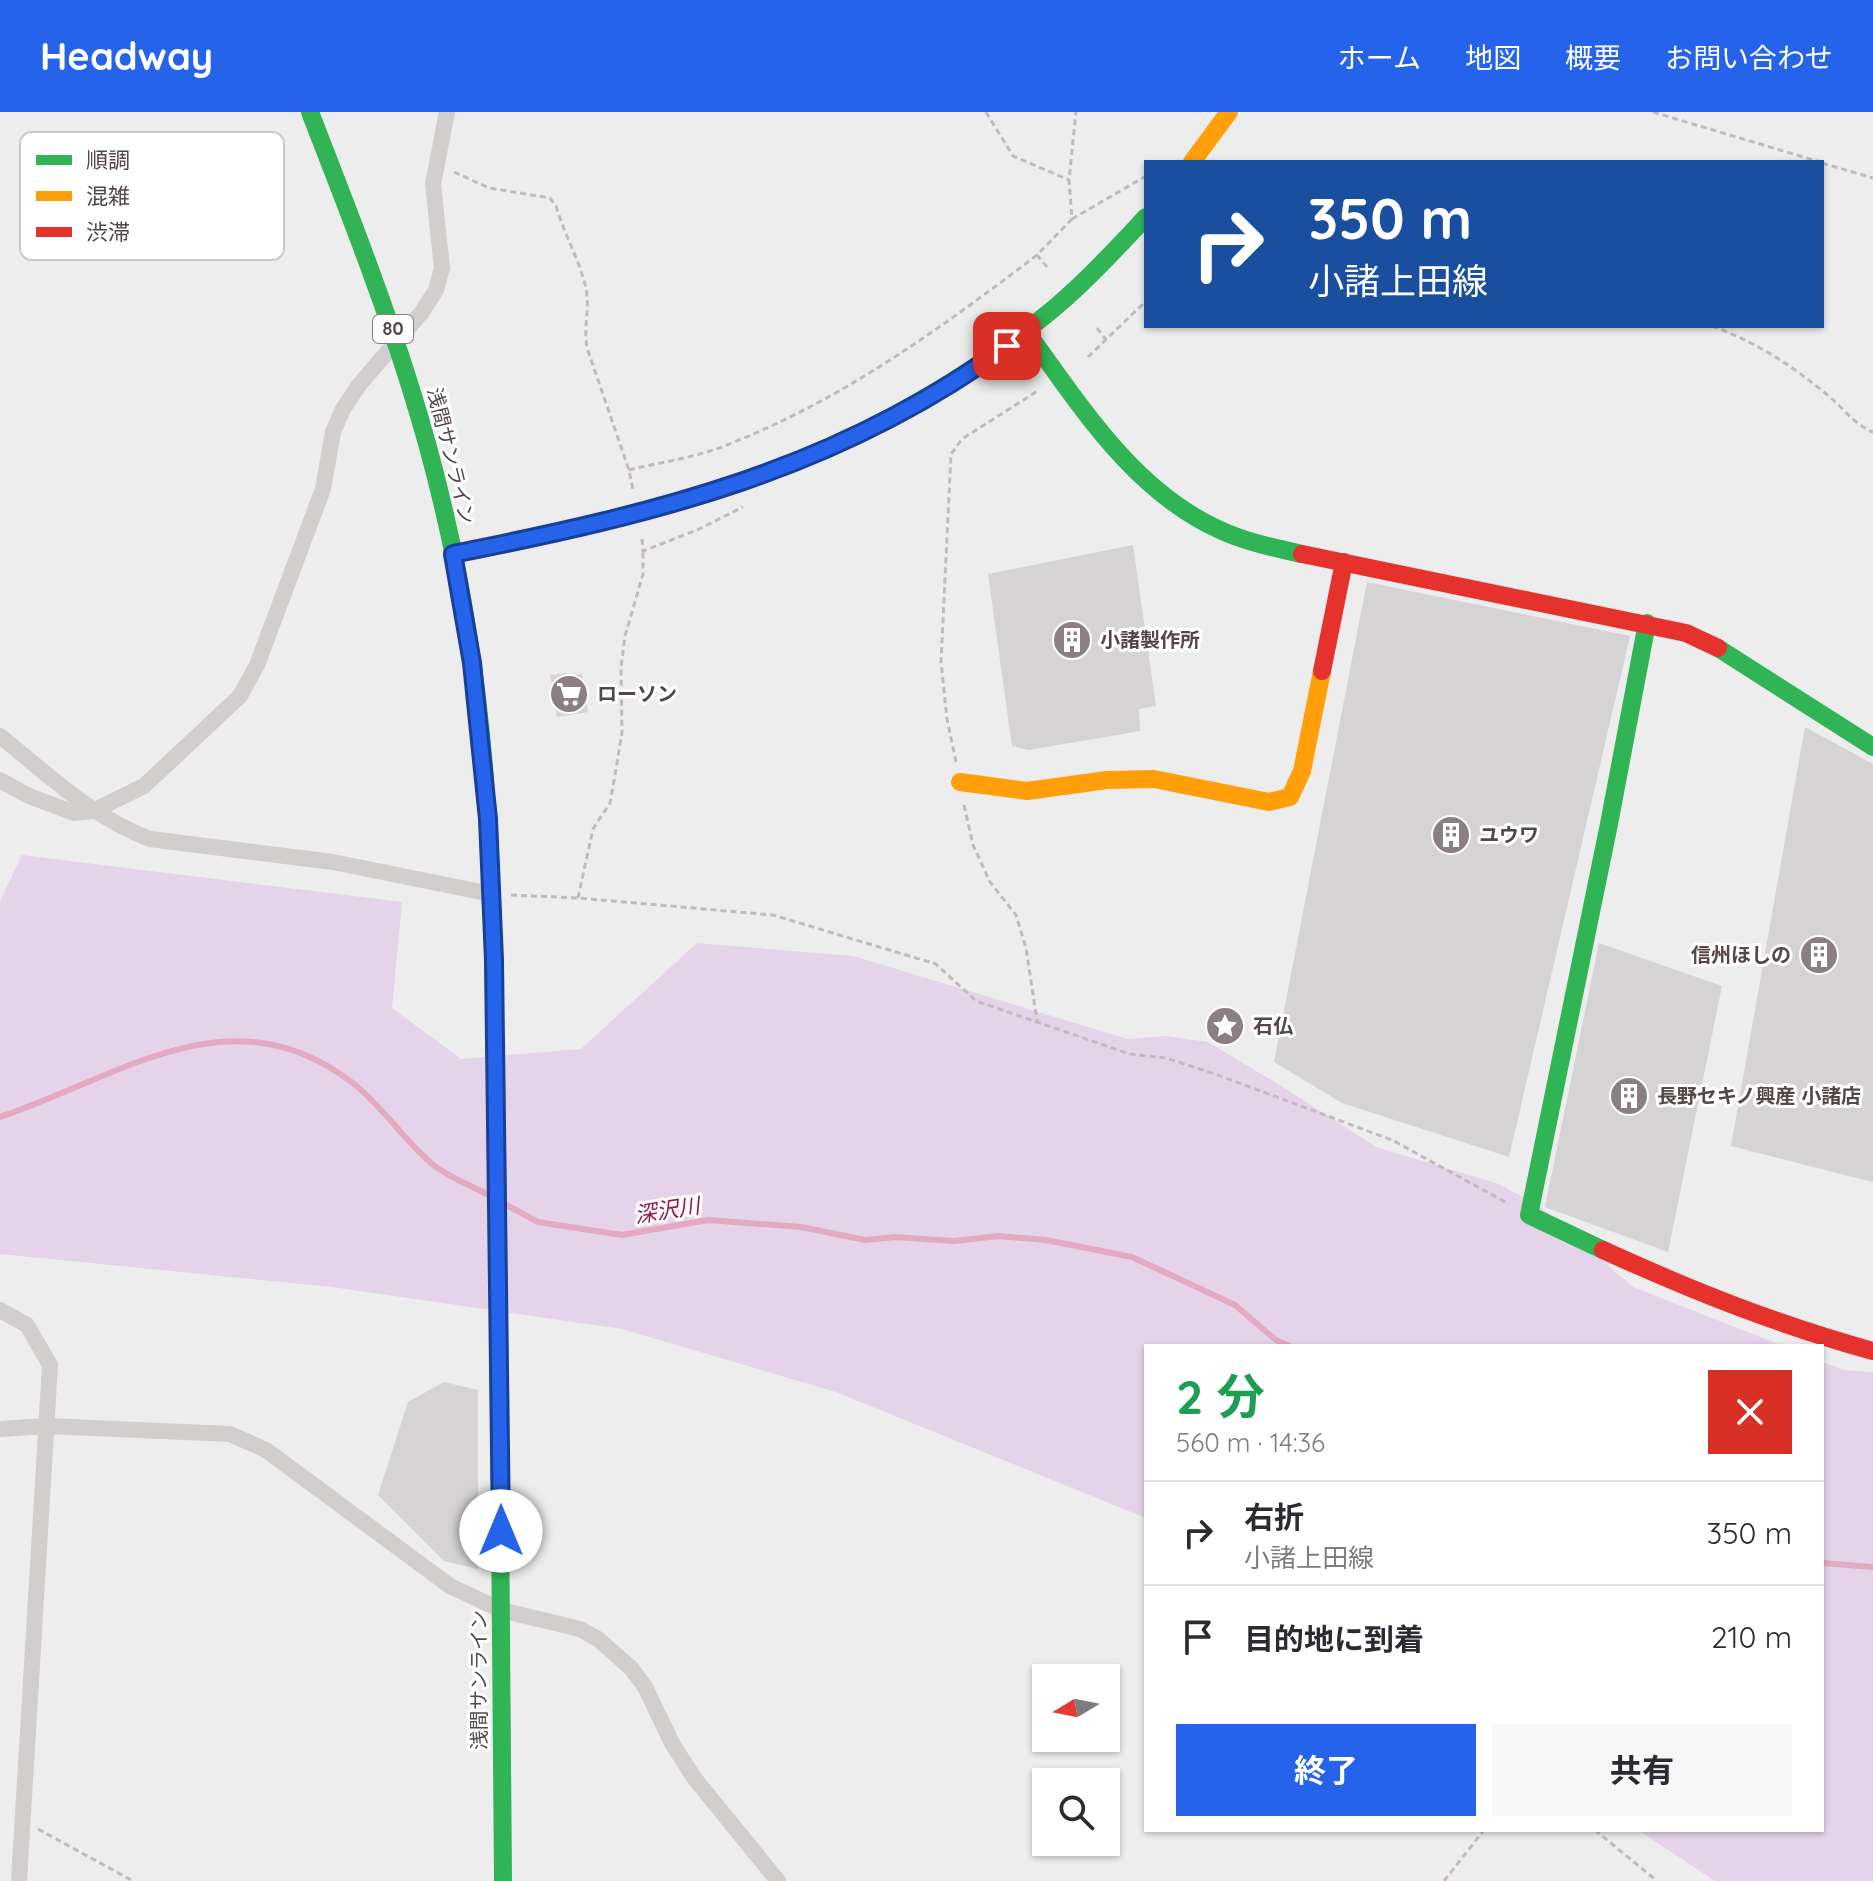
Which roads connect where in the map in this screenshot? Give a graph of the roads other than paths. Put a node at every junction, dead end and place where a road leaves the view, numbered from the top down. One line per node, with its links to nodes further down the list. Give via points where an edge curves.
1 (310, 112): 7 (main road, 浅間サンライン / 80)
2 (447, 112): 7 (street, via 433,203 442,268 436,290)
3 (1229, 112): 4 (main road)
4 (1193, 160)
5 (1144, 219): 6 (main road, via 1097,272)
6 (1026, 331): 8 (main road, via 923,402 820,453 664,508); 9 (main road, via 1113,445 1167,499 1218,529 1253,542)
7 (397, 342): 8 (main road, 浅間サンライン / 80); 15 (street, via 343,409 333,432 323,489 257,665 240,696 144,786)
8 (453, 554): 16 (main road, 浅間サンライン, via 483,748)
9 (1344, 562): 10 (main road); 14 (main road, via 1302,771 1290,797 1269,802 1154,779 1027,791)
10 (1647, 623): 12 (main road, via 1718,646); 18 (main road, via 1529,1215 1679,1285 1799,1331)
11 (0, 736): 15 (street)
12 (1873, 747)
13 (0, 780): 15 (street, via 74,813)
14 (960, 782)
15 (93, 811): 16 (street, via 150,839 333,862)
16 (491, 894): 21 (main road, 浅間サンライン)
17 (0, 1310): 19 (street, via 27,1325 50,1365)
18 (1873, 1351)
19 (47, 1426): 20 (street); 21 (street, via 230,1434 266,1450 450,1586); 22 (street)
20 (0, 1429)
21 (501, 1610): 23 (main road, 浅間サンライン); 24 (street, via 580,1629 619,1654 645,1687 695,1779)
22 (19, 1881)
23 (503, 1881)
24 (778, 1881)

